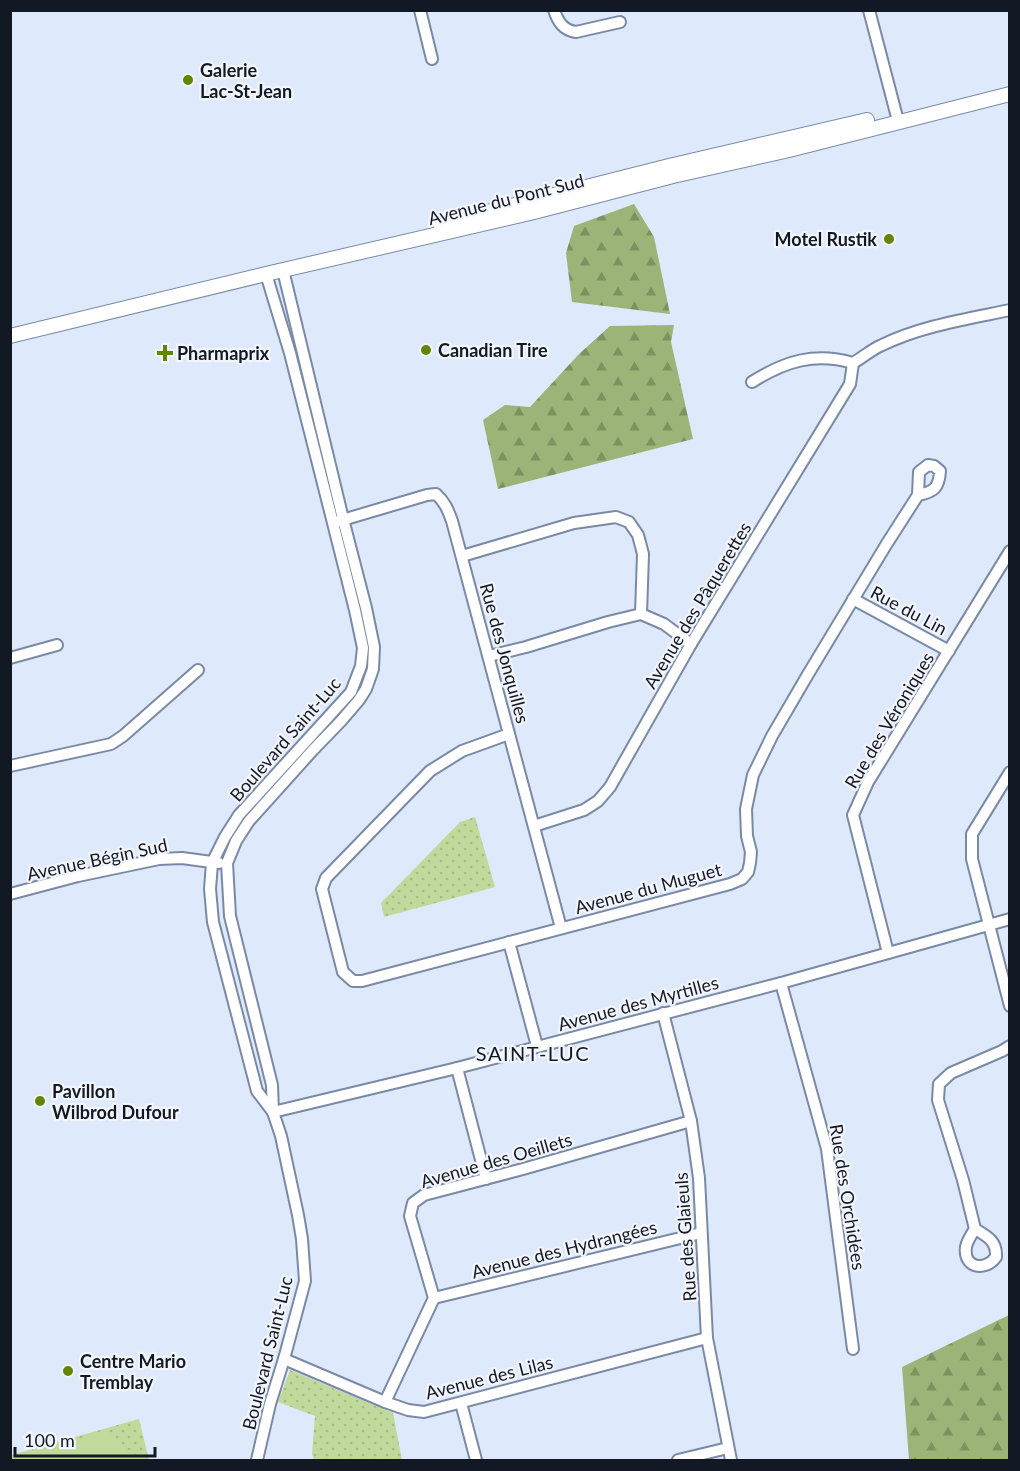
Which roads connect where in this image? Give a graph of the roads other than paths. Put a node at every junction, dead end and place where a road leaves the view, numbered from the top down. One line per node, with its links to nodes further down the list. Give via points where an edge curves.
1 (420, 10): 5 (street)
2 (554, 10): 4 (street, via 560,23 570,31)
3 (869, 10): 8 (street)
4 (620, 22)
5 (432, 59)
6 (1010, 86): 8 (main road, Avenue du Pont Sud)
7 (1010, 94): 8 (main road, Avenue du Pont Sud)
8 (897, 117): 9 (main road, Avenue du Pont Sud, via 789,150); 12 (main road, Avenue du Pont Sud, via 669,166 353,247)
9 (283, 270): 10 (main road, Avenue du Pont Sud); 17 (street, Boulevard Saint-Luc)
10 (266, 274): 13 (main road, Avenue du Pont Sud); 17 (street, Boulevard Saint-Luc)
11 (1010, 310): 14 (street, via 895,339)
12 (10, 327)
13 (10, 336)
14 (853, 363): 15 (street, via 823,357 801,360); 22 (street, Avenue des Pâquerettes, via 850,384)
15 (752, 382)
16 (918, 495): 20 (street, Avenue du Muguet)
17 (337, 521): 19 (street, Rue des Jonquilles, via 436,495 448,509); 32 (street, Boulevard Saint-Luc, via 363,648 357,679 351,692 239,815); 33 (street, Boulevard Saint-Luc, via 366,608 374,647 373,669 359,700 249,820)
18 (1010, 551): 24 (street, Rue des Véroniques)
19 (462, 556): 21 (street, via 574,523 616,517 629,522 638,535 643,554); 25 (street, Rue des Jonquilles)
20 (853, 599): 24 (street, Rue du Lin); 37 (street, Avenue du Muguet, via 753,775 746,809 750,863 742,879)
21 (641, 614): 22 (street, via 664,624); 25 (street)
22 (691, 644): 31 (street, Avenue des Pâquerettes, via 610,787 598,801 584,810)
23 (57, 645): 26 (street)
24 (949, 651): 39 (street, Rue des Véroniques, via 868,782 854,815)
25 (489, 656): 28 (street, Rue des Jonquilles)
26 (10, 658)
27 (198, 670): 29 (street, via 111,744)
28 (509, 734): 31 (street, Rue des Jonquilles); 38 (street, Avenue du Muguet, via 462,751 430,771 326,878 322,889 343,972 353,981)
29 (10, 766)
30 (1010, 772): 36 (street, via 972,834 972,859)
31 (534, 826): 37 (street, Rue des Jonquilles)
32 (212, 863): 33 (street, Avenue Bégin Sud); 34 (street, Avenue Bégin Sud, via 159,859); 46 (street, Boulevard Saint-Luc, via 213,922 257,1091)
33 (227, 863): 46 (street, Boulevard Saint-Luc, via 230,916 272,1085)
34 (10, 894)
35 (1010, 919): 36 (street, Avenue des Myrtilles)
36 (989, 925): 39 (street, Avenue des Myrtilles); 41 (street)
37 (561, 928): 38 (street, Avenue du Muguet)
38 (509, 942): 43 (street)
39 (888, 953): 40 (street, Avenue des Myrtilles)
40 (781, 982): 42 (street, Avenue des Myrtilles); 53 (street, Rue des Orchidées, via 827,1149)
41 (1010, 1006)
42 (663, 1013): 43 (street, Avenue des Myrtilles); 47 (street, Rue des Glaieuls)
43 (537, 1046): 45 (street, Avenue des Myrtilles)
44 (1010, 1046): 49 (street, via 951,1073 939,1084 940,1109)
45 (457, 1068): 46 (street, Avenue des Myrtilles); 48 (street)
46 (273, 1112): 54 (street, Boulevard Saint-Luc, via 298,1215 305,1281)
47 (691, 1121): 48 (street, Avenue des Oeillets); 50 (street, Rue des Glaieuls)
48 (486, 1179): 51 (street, Avenue des Oeillets, via 424,1195 413,1203 410,1216)
49 (975, 1229)
50 (701, 1233): 51 (street, Avenue des Hydrangées); 52 (street, Rue des Glaieuls)
51 (434, 1298): 55 (street)
52 (707, 1338): 56 (street, Avenue des Lilas); 57 (street, Rue des Glaieuls)
53 (853, 1349)
54 (284, 1359): 55 (street, Avenue des Lilas); 58 (street, Boulevard Saint-Luc)
55 (385, 1402): 56 (street, Avenue des Lilas, via 424,1412)
56 (461, 1403): 59 (street)
57 (728, 1448): 60 (street); 61 (street, Rue des Glaieuls)
58 (256, 1461)
59 (476, 1461)
60 (678, 1461)
61 (732, 1461)

